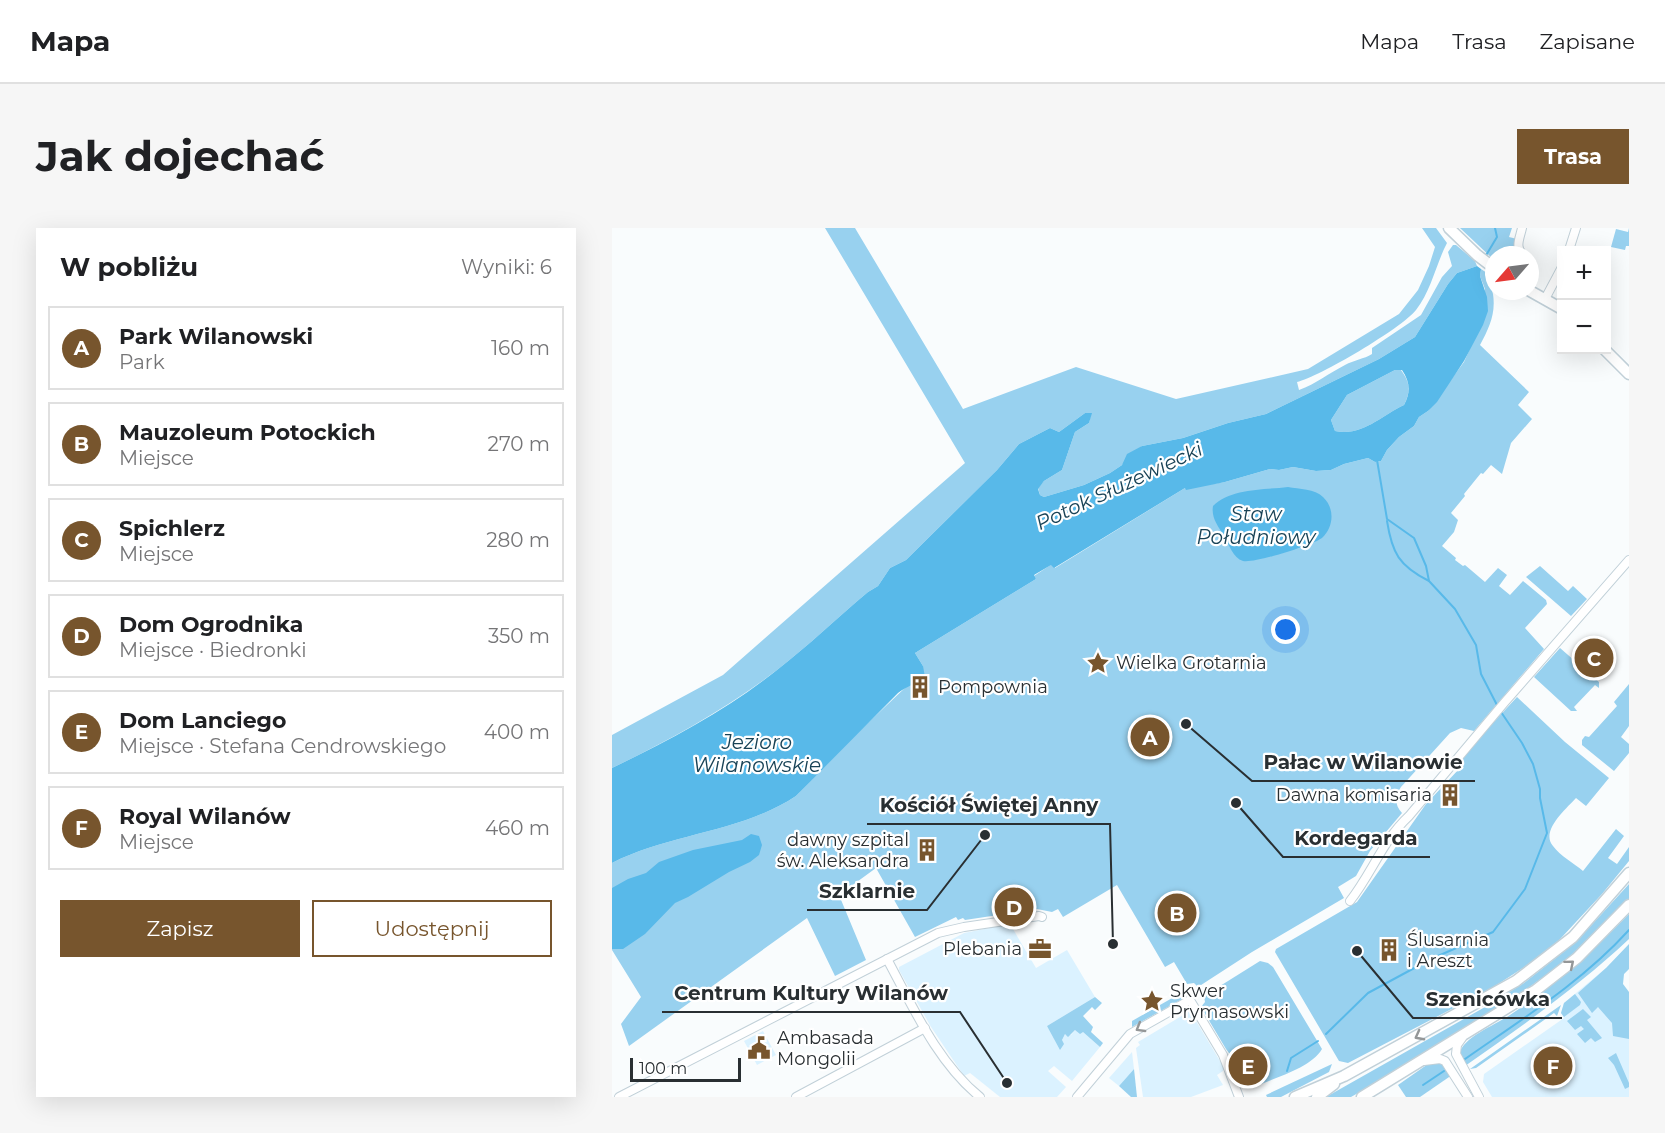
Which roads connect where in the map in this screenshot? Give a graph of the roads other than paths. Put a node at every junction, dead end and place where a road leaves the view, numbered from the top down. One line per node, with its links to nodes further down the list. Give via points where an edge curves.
1 (1449, 228): 6 (main road)
2 (1522, 228): 4 (street)
3 (1576, 228): 5 (street)
4 (1518, 246)
5 (1570, 246)
6 (1485, 261)
7 (1557, 276): 9 (street)
8 (1539, 296): 9 (main road)
9 (1545, 299): 10 (main road)
10 (1557, 306)
11 (1609, 354): 12 (main road)
12 (1629, 374)
13 (1629, 560): 15 (street, via 1396,828)
14 (1629, 873): 22 (main road, one-way to 22, via 1573,937 1538,965 1483,1001)
15 (1350, 901)
16 (1629, 905): 20 (main road, one-way to 16, via 1559,973)
17 (1042, 917): 18 (street, via 952,929)
18 (886, 959): 19 (street); 23 (street)
19 (925, 1028): 24 (street); 25 (street, via 957,1078)
20 (1465, 1034): 21 (main road); 32 (street, via 1456,1054)
21 (1415, 1064): 30 (main road); 31 (street, via 1434,1059 1445,1061)
22 (1344, 1076): 28 (main road); 29 (main road)
23 (619, 1097)
24 (796, 1097)
25 (980, 1097)
26 (1077, 1097): 27 (street, one-way to 26, via 1223,1055 1190,1000 1130,1034)
27 (1239, 1097)
28 (1295, 1097)
29 (1317, 1097)
30 (1362, 1097)
31 (1468, 1097)
32 (1479, 1097)

